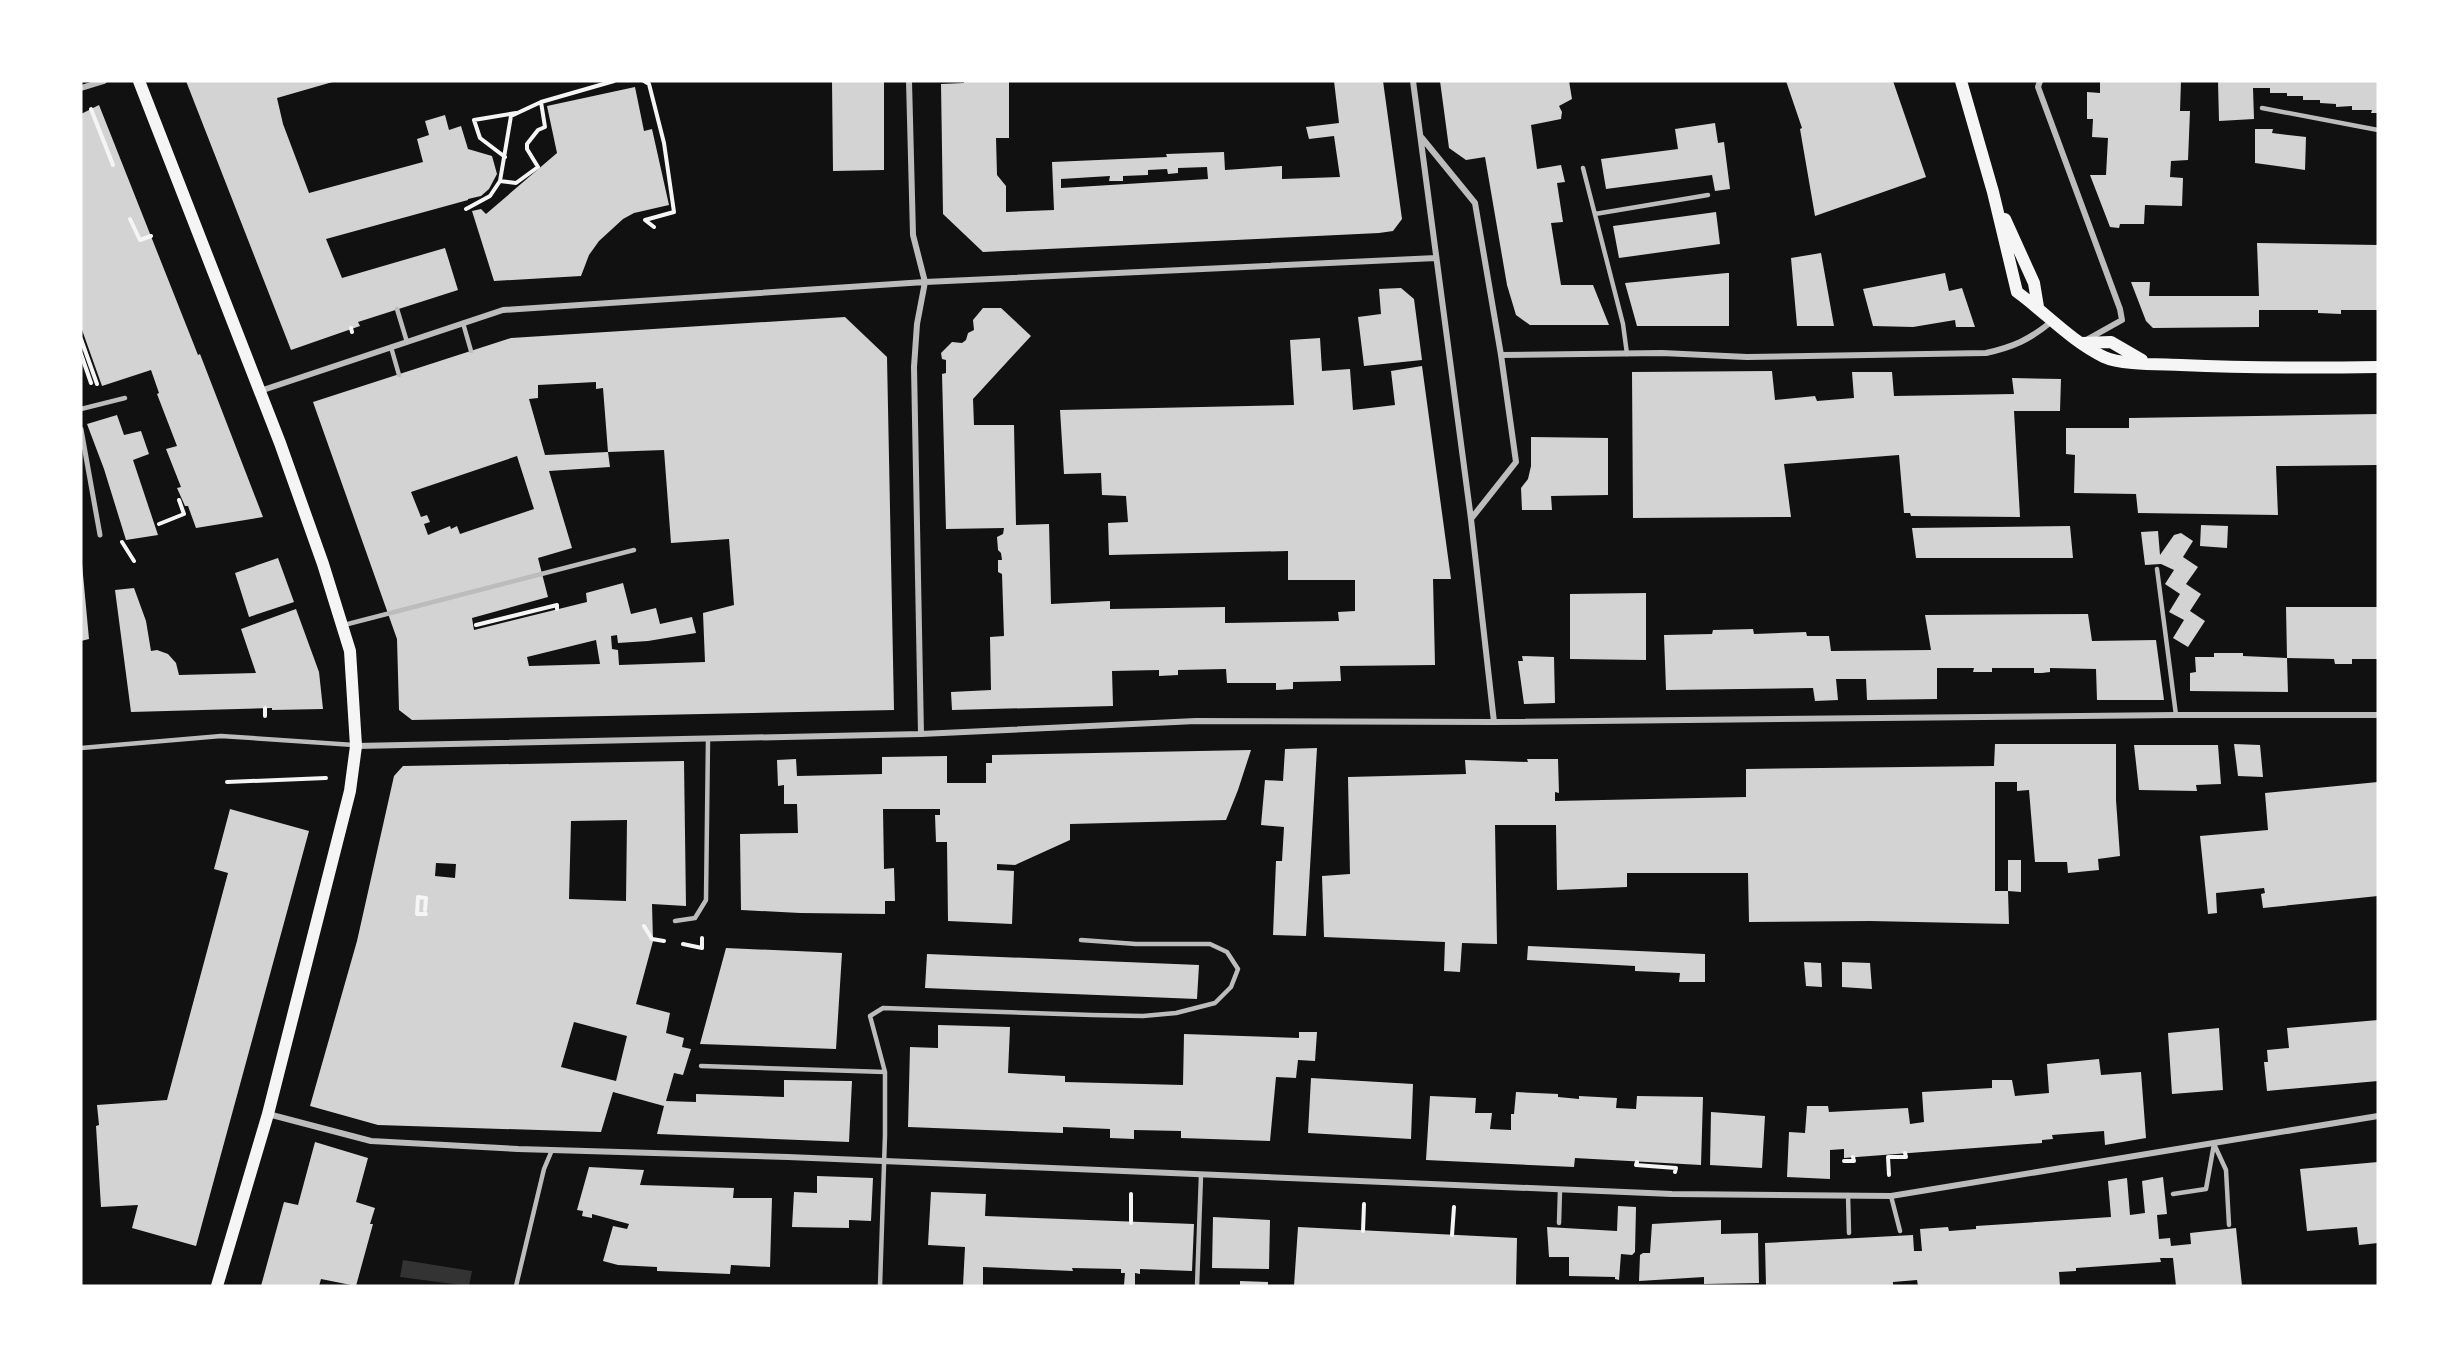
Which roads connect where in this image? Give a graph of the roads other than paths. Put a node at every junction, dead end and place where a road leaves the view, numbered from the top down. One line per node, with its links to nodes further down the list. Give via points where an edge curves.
1 (104, 81): 7 (street)
2 (139, 81): 29 (main road)
3 (909, 81): 16 (street, via 913,235)
4 (1413, 81): 10 (street)
5 (1961, 81): 12 (main road)
6 (2040, 81): 22 (street, via 2038,87 2122,320)
7 (81, 88)
8 (2262, 108): 9 (lane)
9 (2378, 130)
10 (1420, 136): 15 (street); 26 (street, via 1475,203)
11 (1583, 168): 14 (lane)
12 (1993, 192): 17 (main road, via 2034,283); 17 (main road, via 2017,292)
13 (1708, 195): 14 (lane)
14 (1595, 214): 25 (lane)
15 (1436, 258): 16 (street); 33 (street)
16 (925, 282): 20 (street, via 503,310); 41 (street, via 914,367)
17 (2038, 307): 19 (main road)
18 (397, 309): 21 (lane)
19 (2051, 322): 22 (main road); 25 (street, via 2032,337 1986,353 1747,357)
20 (463, 323): 21 (street); 24 (lane)
21 (407, 342): 23 (street)
22 (2082, 343): 27 (main road, via 2106,358 2149,364)
23 (390, 347): 28 (lane); 29 (street)
24 (471, 351)
25 (1627, 354): 26 (street)
26 (1501, 355): 33 (street, via 1516,462)
27 (2378, 368)
28 (399, 375)
29 (260, 391): 37 (main road)
30 (125, 398): 31 (lane)
31 (81, 409)
32 (81, 429): 34 (street)
33 (1471, 519): 40 (street)
34 (100, 535)
35 (634, 550): 37 (lane)
36 (2157, 569): 38 (lane)
37 (342, 626): 43 (main road, via 350,651)
38 (2176, 715): 39 (street); 40 (street)
39 (2378, 715)
40 (1494, 722): 41 (street, via 1196,721)
41 (921, 734): 42 (street)
42 (708, 739): 43 (street); 45 (lane, via 706,900 695,918)
43 (356, 746): 44 (lane, via 220,736); 49 (main road, via 350,791)
44 (81, 748)
45 (675, 921)
46 (1081, 939): 48 (lane, via 1210,944 1227,952 1238,969 1231,987 1215,1003 1176,1013 1092,1016 883,1008 870,1016)
47 (701, 1066): 48 (lane)
48 (885, 1072): 53 (lane)
49 (268, 1114): 52 (street, via 371,1141); 63 (main road)
50 (2378, 1116): 51 (street)
51 (2214, 1144): 56 (lane, via 2206,1189); 58 (street); 60 (lane, via 2226,1170)
52 (552, 1150): 53 (street); 64 (lane)
53 (885, 1162): 54 (street); 65 (lane)
54 (1201, 1175): 55 (street); 66 (lane)
55 (1560, 1190): 57 (street); 59 (lane)
56 (2174, 1194)
57 (1848, 1195): 58 (street); 62 (lane)
58 (1891, 1196): 61 (lane)
59 (1559, 1223)
60 (2229, 1225)
61 (1900, 1232)
62 (1849, 1233)
63 (217, 1286)
64 (516, 1286)
65 (880, 1286)
66 (1197, 1286)

